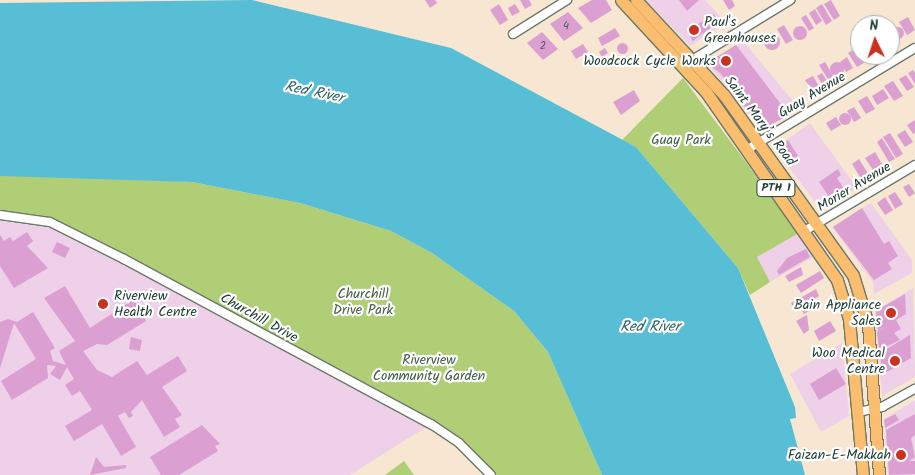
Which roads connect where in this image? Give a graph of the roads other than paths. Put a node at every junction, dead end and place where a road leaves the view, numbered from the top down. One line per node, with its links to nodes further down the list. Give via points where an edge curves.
1 (567, 0): 5 (street)
2 (621, 0): 7 (highway, Saint Mary’s Road / PTH 1)
3 (636, 0): 7 (highway, Saint Mary’s Road / PTH 1)
4 (790, 0): 7 (street)
5 (513, 34)
6 (915, 48): 8 (street, Guay Avenue)
7 (688, 63): 8 (highway, Saint Mary’s Road / PTH 1); 9 (highway, Saint Mary’s Road / PTH 1)
8 (758, 142): 9 (street, Guay Avenue); 12 (highway, Saint Mary’s Road / PTH 1)
9 (748, 149): 13 (highway, Saint Mary’s Road / PTH 1)
10 (915, 165): 12 (street, Morier Avenue)
11 (0, 215): 17 (street, Churchill Drive, via 50,222 124,259 431,424 459,442)
12 (818, 223): 13 (street, Morier Avenue); 15 (highway, Saint Mary’s Road / PTH 1, via 848,265 863,300)
13 (806, 230): 16 (highway, Saint Mary’s Road / PTH 1, via 845,301)
14 (915, 389): 15 (street)
15 (875, 410): 16 (street); 19 (highway, Saint Mary’s Road / PTH 1)
16 (858, 412): 18 (highway, Saint Mary’s Road / PTH 1)
17 (491, 475)
18 (863, 475)
19 (879, 475)

